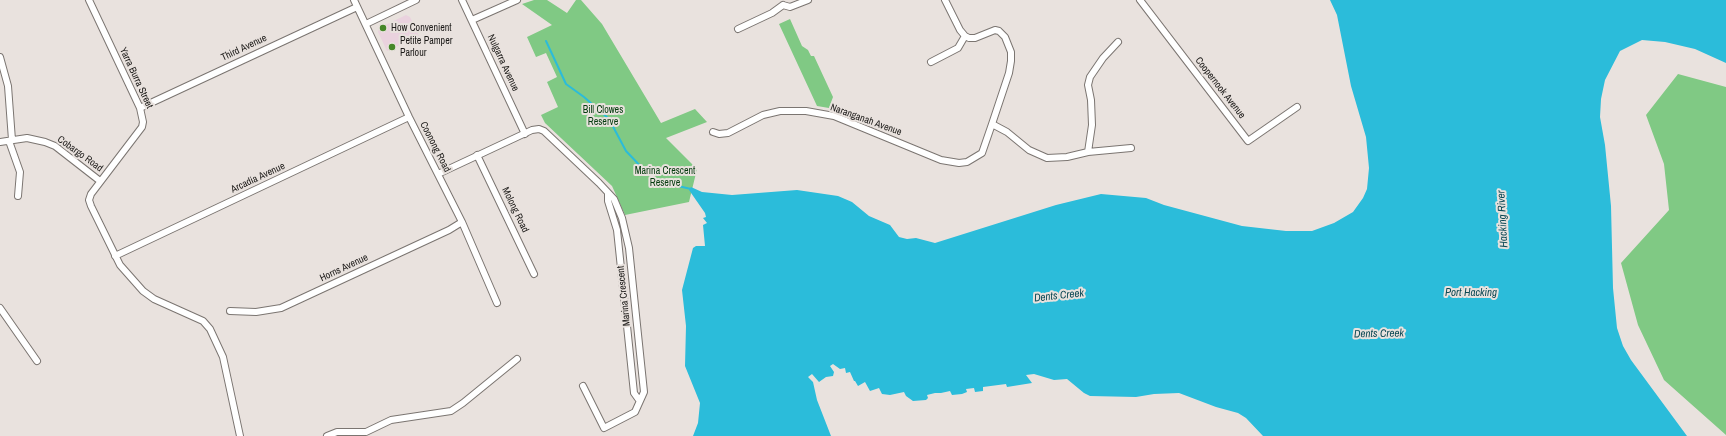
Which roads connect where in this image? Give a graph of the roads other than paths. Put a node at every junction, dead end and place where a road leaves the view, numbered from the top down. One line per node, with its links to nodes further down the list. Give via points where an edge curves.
1 (90, 0): 19 (street, Yarra Burra Street)
2 (354, 0): 10 (street, Coonong Road)
3 (416, 0): 12 (street)
4 (462, 0): 11 (street, Nulgarra Avenue)
5 (517, 0): 11 (street)
6 (808, 0): 9 (street, via 790,7)
7 (946, 0): 14 (street)
8 (1140, 0): 18 (street, Coopernook Avenue, via 1248,141)
9 (781, 3): 13 (street, via 772,13)
10 (357, 7): 12 (street, Coonong Road); 19 (street, Third Avenue)
11 (472, 20): 23 (street, Nulgarra Avenue)
12 (366, 24): 20 (street, Coonong Road)
13 (738, 29)
14 (965, 36): 17 (street, via 958,48); 21 (street, Naranganah Avenue, via 975,38 995,30 1002,34 1009,44 1009,73)
15 (1118, 42): 27 (street, via 1090,76 1088,85 1092,126)
16 (0, 57): 24 (street, via 8,86)
17 (931, 62)
18 (1297, 107)
19 (140, 108): 30 (street, Yarra Burra Street, via 143,116 142,127)
20 (409, 117): 29 (street, Coonong Road); 34 (street, Arcadia Avenue)
21 (992, 124): 22 (street, Naranganah Avenue, via 982,152 967,162 960,163 941,160 834,116 806,111 780,111 763,115 728,133); 27 (street, via 1007,132 1029,150 1047,158)
22 (713, 132)
23 (524, 134): 28 (street, Marina Crescent); 31 (street, Marina Crescent, via 536,129 542,130)
24 (10, 140): 25 (street, Cobargo Road); 30 (street, Cobargo Road, via 34,139 51,144); 32 (street, via 20,172)
25 (0, 142)
26 (1131, 148): 27 (street)
27 (1088, 152)
28 (477, 155): 29 (street, Marina Crescent); 35 (street, Molong Road)
29 (438, 174): 33 (street, Coonong Road)
30 (100, 181): 34 (street, Yarra Burra Street, via 89,200)
31 (608, 193): 42 (street, Marina Crescent, via 617,230 634,393); 42 (street, Marina Crescent, via 614,199 628,241 644,392)
32 (18, 196)
33 (462, 222): 36 (street, Coonong Road); 38 (street, Horns Avenue, via 281,308 256,312)
34 (115, 256): 43 (street, via 125,272 148,295 198,318 210,330 223,357)
35 (534, 274)
36 (496, 303)
37 (0, 308): 40 (street)
38 (230, 311)
39 (517, 359): 44 (street, via 451,411 391,420 366,432 337,432)
40 (37, 361)
41 (584, 386): 42 (street, Marina Crescent, via 604,428 633,414)
42 (639, 400)
43 (240, 436)
44 (327, 436)

